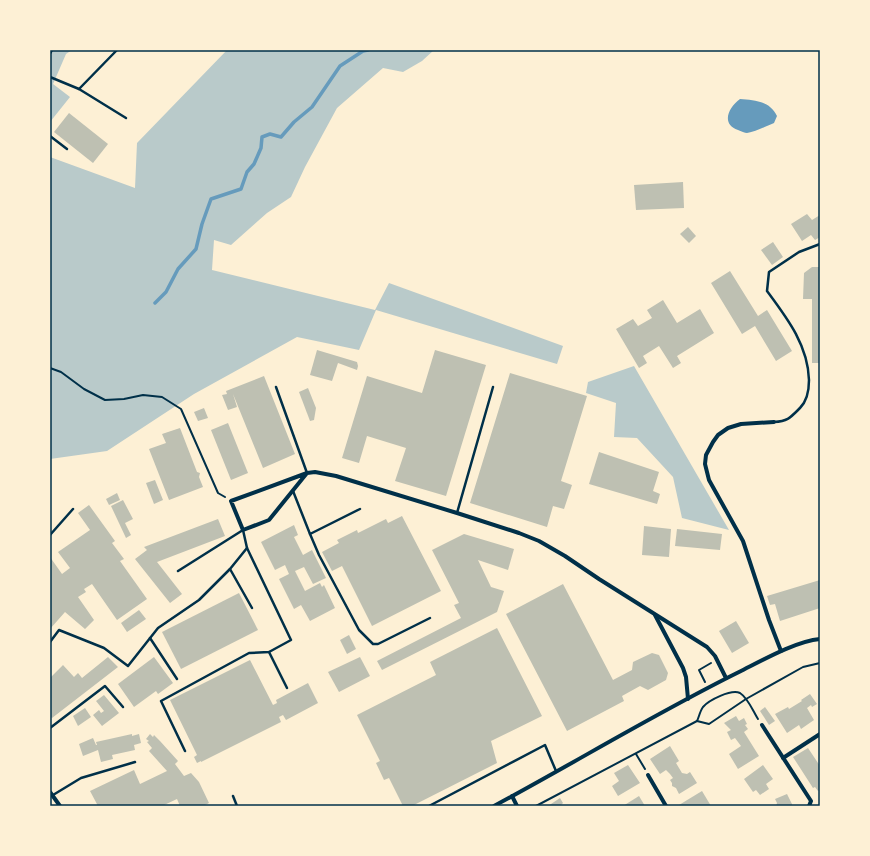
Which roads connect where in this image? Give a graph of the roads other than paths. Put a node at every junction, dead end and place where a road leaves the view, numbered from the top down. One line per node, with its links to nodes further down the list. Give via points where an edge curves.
1 (117, 50): 3 (lane)
2 (50, 77): 3 (lane)
3 (79, 88): 4 (lane)
4 (126, 118)
5 (50, 136): 6 (lane)
6 (67, 149)
7 (820, 244): 10 (lane, via 799,252 769,272 767,291 801,343 808,368 809,390 803,405 789,420)
8 (276, 387): 11 (lane)
9 (493, 387): 15 (lane)
10 (774, 422): 28 (street, via 741,424 728,428 713,442 706,455 705,464 709,480 743,541)
11 (307, 473): 12 (street); 15 (street, via 336,476); 16 (street, via 231,501)
12 (293, 491): 16 (street, via 269,520); 17 (lane)
13 (73, 509): 18 (lane)
14 (360, 509): 17 (lane)
15 (457, 513): 23 (street, via 539,541)
16 (243, 530): 19 (lane); 21 (lane)
17 (310, 534): 24 (lane, via 359,630 373,644 378,644)
18 (50, 535)
19 (247, 548): 20 (lane); 29 (lane, via 291,640)
20 (230, 568): 22 (lane); 25 (lane, via 200,600 158,628)
21 (178, 572)
22 (252, 608)
23 (654, 615): 30 (street, via 707,647); 33 (street, via 683,668)
24 (430, 618)
25 (150, 638): 27 (lane, via 128,666 104,648 59,630); 31 (lane)
26 (820, 639): 28 (street, via 813,639)
27 (50, 642)
28 (781, 651): 30 (street)
29 (269, 652): 32 (lane); 38 (lane, via 249,654 161,701)
30 (726, 678): 33 (street)
31 (177, 679)
32 (286, 688)
33 (688, 699): 41 (street)
34 (123, 707): 36 (lane, via 105,686)
35 (762, 725): 39 (street)
36 (50, 728)
37 (820, 734): 39 (street)
38 (185, 751)
39 (783, 758): 52 (street, via 811,801)
40 (135, 762): 43 (lane, via 81,778)
41 (556, 771): 45 (street); 48 (lane, via 545,745)
42 (648, 775): 51 (street)
43 (51, 794): 46 (street)
44 (233, 796): 47 (lane)
45 (512, 796): 49 (street); 50 (street)
46 (60, 806)
47 (238, 806)
48 (428, 806)
49 (494, 806)
50 (517, 806)
51 (666, 806)
52 (809, 806)

